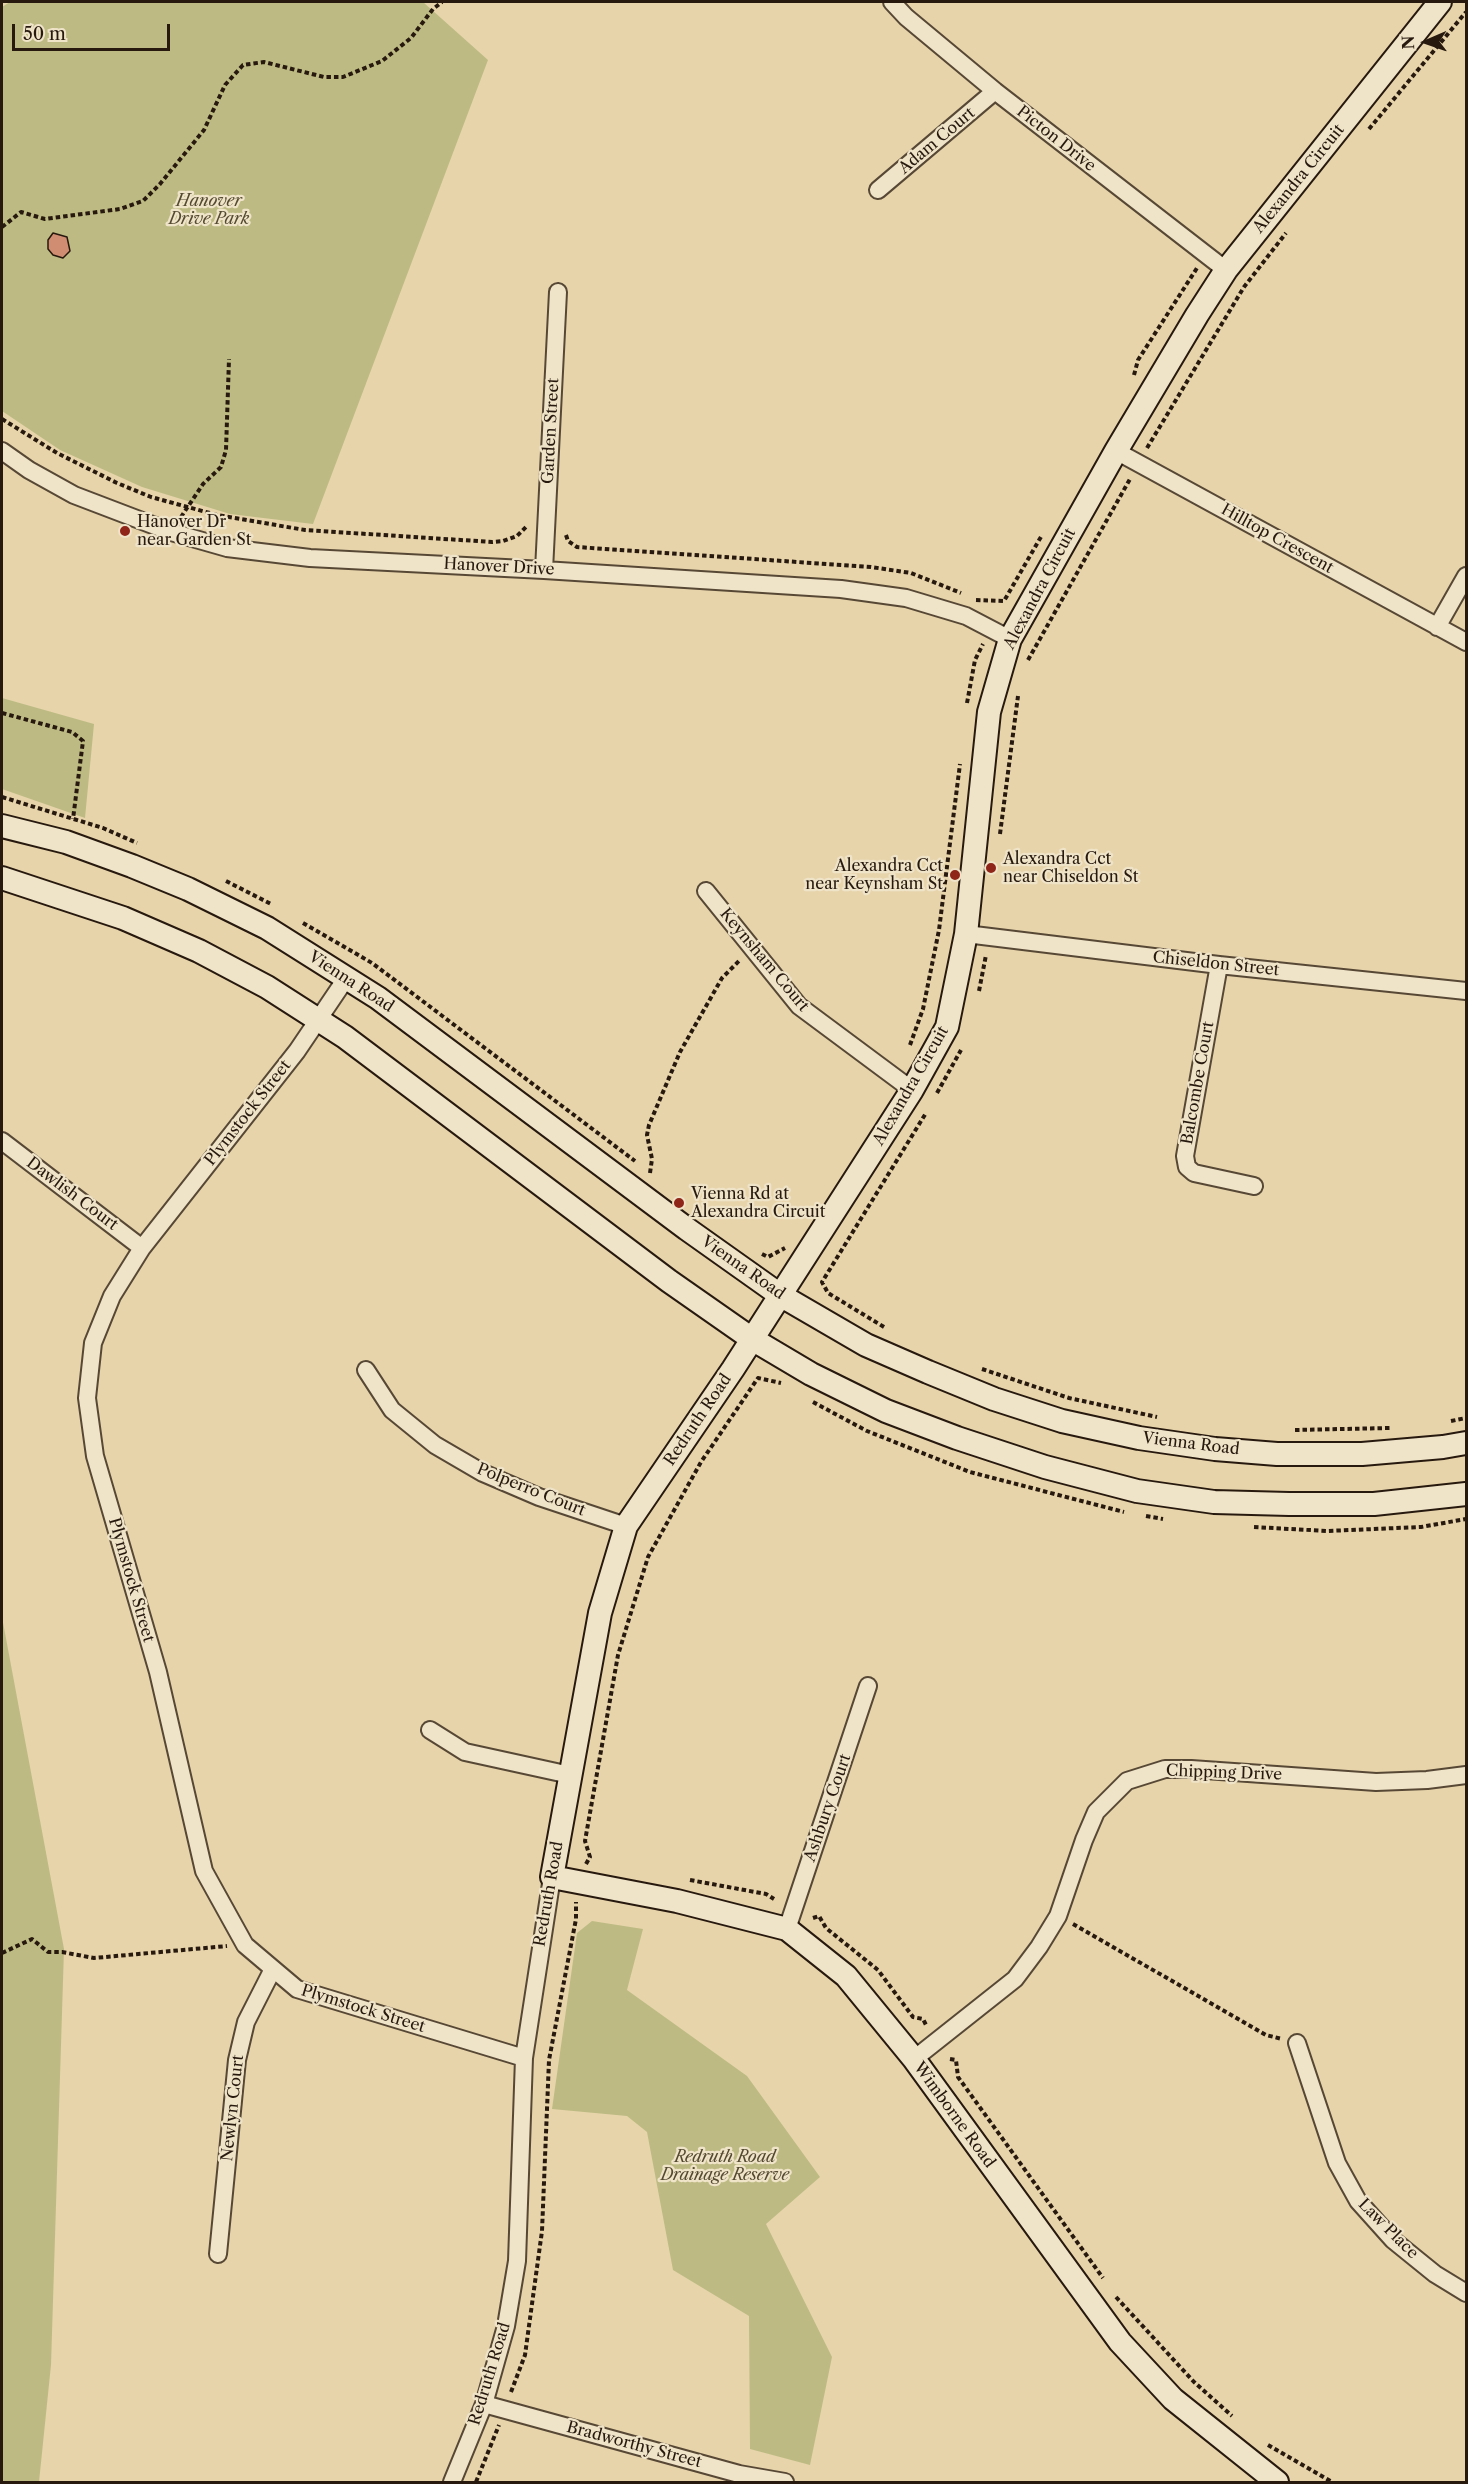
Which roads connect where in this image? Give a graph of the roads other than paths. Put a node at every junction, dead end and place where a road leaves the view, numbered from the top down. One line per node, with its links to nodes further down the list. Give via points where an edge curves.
1 (892, 2): 3 (street, Picton Drive)
2 (1440, 2): 5 (main road, Alexandra Circuit)
3 (995, 91): 4 (street, Adam Court); 5 (street, Picton Drive)
4 (878, 190)
5 (1226, 270): 8 (main road, Alexandra Circuit)
6 (558, 292): 9 (street, Garden Street)
7 (2, 451): 9 (street, Hanover Drive, via 74,495 171,532 227,548 310,558)
8 (1116, 451): 11 (street, Hilltop Crescent); 12 (main road, Alexandra Circuit)
9 (544, 570): 12 (street, Hanover Drive, via 895,596 966,616)
10 (1467, 576): 11 (street)
11 (1437, 627): 13 (street, Hilltop Crescent)
12 (1010, 639): 17 (main road, Alexandra Circuit, via 988,712)
13 (1467, 642)
14 (2, 826): 19 (main road, Vienna Road, via 66,842 188,889 267,928)
15 (2, 878): 21 (main road, via 123,918 199,951)
16 (706, 891): 22 (street, Keynsham Court, via 799,1006)
17 (966, 934): 18 (street, Chiseldon Street); 22 (main road, Alexandra Circuit, via 947,1027)
18 (1219, 965): 20 (street, Chiseldon Street); 24 (street, Balcombe Court, via 1185,1156 1187,1167 1194,1173)
19 (347, 977): 21 (street, Plymstock Street); 26 (main road, Vienna Road)
20 (1467, 991)
21 (318, 1019): 25 (street, Plymstock Street); 27 (main road)
22 (912, 1090): 26 (main road, Alexandra Circuit)
23 (2, 1141): 25 (street, Dawlish Court)
24 (1254, 1186)
25 (142, 1248): 38 (street, Plymstock Street, via 112,1296 93,1343 87,1398 95,1456 158,1672 204,1870 245,1945)
26 (780, 1295): 27 (main road, Alexandra Circuit); 29 (main road, Vienna Road, via 866,1345 994,1399 1139,1438 1277,1454 1362,1454)
27 (752, 1340): 30 (main road, via 886,1411 1045,1467 1137,1491 1214,1502 1289,1504 1374,1504); 31 (main road, Redruth Road)
28 (366, 1370): 31 (street, Polperro Court, via 392,1410 435,1445 511,1485)
29 (1467, 1443)
30 (1467, 1494)
31 (626, 1526): 34 (main road, Redruth Road, via 600,1613)
32 (868, 1686): 37 (street, Ashbury Court)
33 (430, 1730): 34 (street, via 465,1752)
34 (570, 1775): 36 (main road, Redruth Road)
35 (1467, 1775): 41 (street, Chipping Drive, via 1376,1782 1165,1769 1126,1781 1096,1812 1058,1916 1015,1979)
36 (552, 1877): 37 (main road, Wimborne Road, via 677,1901); 40 (street, Redruth Road)
37 (787, 1929): 41 (main road, Wimborne Road, via 846,1976)
38 (273, 1969): 40 (street, Plymstock Street, via 297,1989); 42 (street, Newlyn Court, via 246,2022 237,2060)
39 (1297, 2043): 43 (street, Law Place, via 1337,2163 1358,2201 1393,2240 1435,2274)
40 (524, 2058): 44 (street, Redruth Road, via 517,2261 506,2326)
41 (914, 2059): 48 (main road, Wimborne Road, via 1120,2342 1173,2399)
42 (218, 2254)
43 (1467, 2293)
44 (484, 2404): 45 (street, Bradworthy Street); 46 (street, Redruth Road)
45 (738, 2478): 47 (street, Bradworthy Street)
46 (452, 2482)
47 (785, 2482)
48 (1277, 2482)

